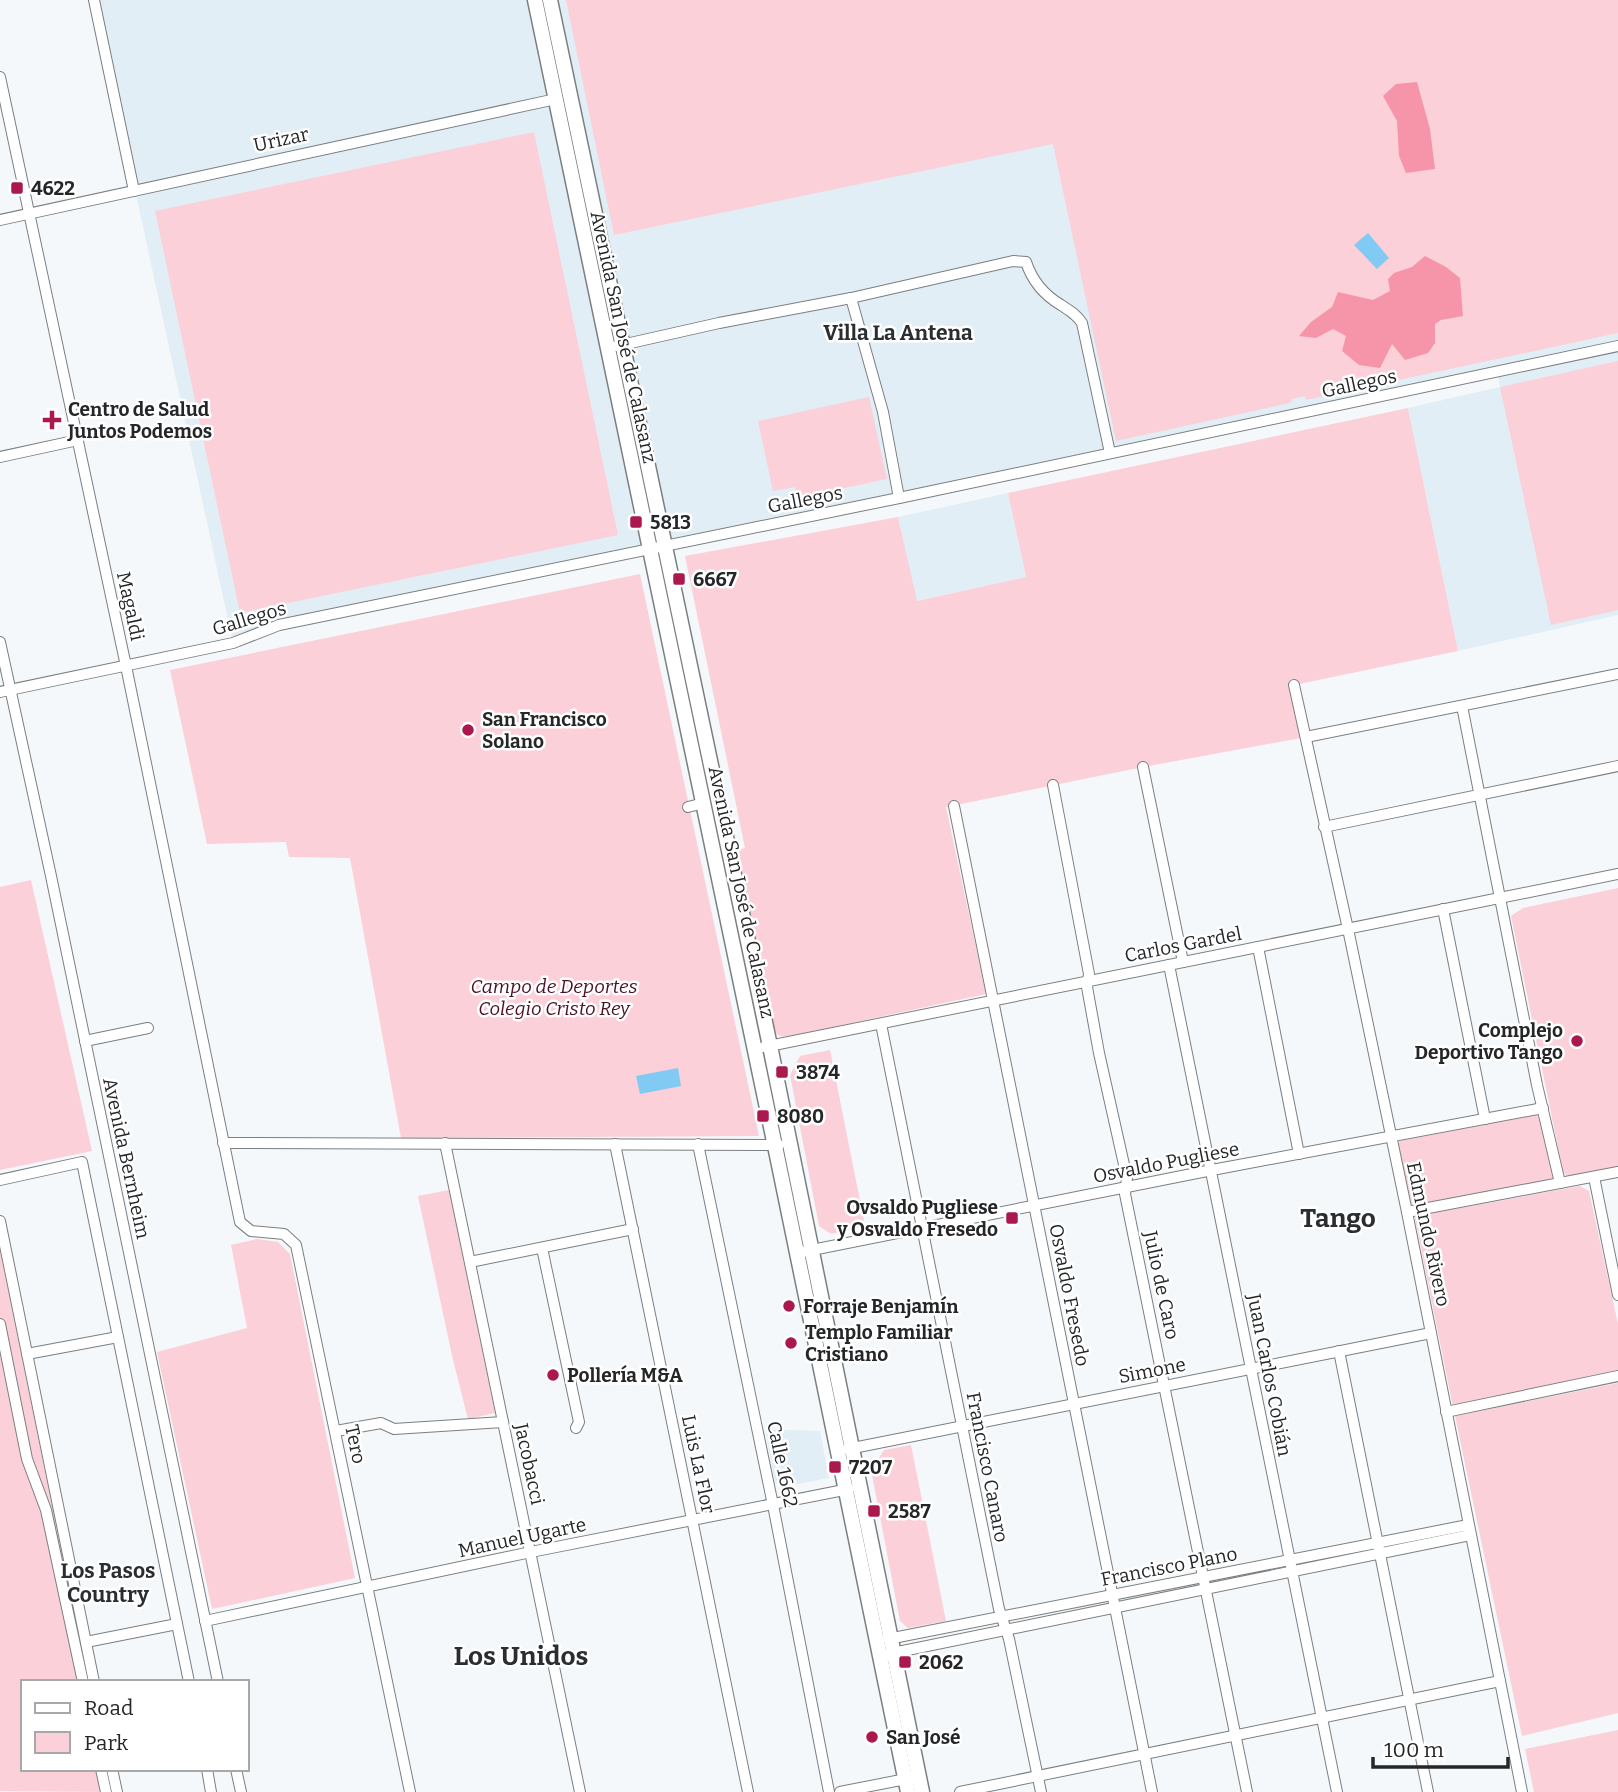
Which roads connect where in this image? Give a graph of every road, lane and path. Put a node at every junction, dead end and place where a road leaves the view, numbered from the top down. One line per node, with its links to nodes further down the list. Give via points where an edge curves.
1 (94, 0): 6 (street)
2 (535, 0): 5 (main road, Avenida San José de Calasanz)
3 (550, 0): 5 (main road, Avenida San José de Calasanz)
4 (0, 77): 7 (street, Magaldi)
5 (563, 98): 6 (street, Urizar); 10 (main road, Avenida San José de Calasanz); 12 (main road, Avenida San José de Calasanz)
6 (134, 191): 7 (street, Urizar)
7 (29, 213): 8 (street, Urizar); 13 (street, Magaldi)
8 (0, 220)
9 (851, 298): 10 (street); 14 (street, via 1013,261 1026,262 1051,299 1082,323); 16 (street, via 883,412)
10 (622, 344): 12 (street); 17 (main road, Avenida San José de Calasanz)
11 (1618, 346): 14 (street, Gallegos)
12 (607, 348): 18 (main road, Avenida San José de Calasanz)
13 (78, 440): 15 (street); 20 (street, Magaldi)
14 (1110, 453): 16 (street, Gallegos)
15 (0, 457)
16 (899, 498): 17 (street, Gallegos)
17 (664, 545): 18 (street, Gallegos); 46 (main road, Avenida San José de Calasanz)
18 (648, 548): 20 (street, Gallegos, via 279,625 233,643); 30 (main road, Avenida San José de Calasanz)
19 (0, 642): 23 (street, Avenida Bernheim)
20 (125, 666): 23 (street, Gallegos); 50 (street, Magaldi)
21 (1618, 674): 24 (street)
22 (1294, 685): 25 (street, Edmundo Rivero)
23 (5, 691): 45 (street, Avenida Bernheim)
24 (1462, 706): 25 (street); 29 (street)
25 (1306, 737): 33 (street, Edmundo Rivero)
26 (1618, 766): 29 (street)
27 (1143, 767): 39 (street)
28 (1054, 785): 41 (street, Julio de Caro)
29 (1479, 795): 33 (street); 35 (street)
30 (704, 803): 32 (street); 46 (main road, Avenida San José de Calasanz)
31 (954, 806): 42 (street, Osvaldo Fresedo)
32 (688, 807)
33 (1324, 827): 37 (street, Edmundo Rivero)
34 (1618, 874): 35 (street, Carlos Gardel)
35 (1500, 898): 36 (street, Carlos Gardel); 47 (street)
36 (1443, 909): 37 (street, Carlos Gardel); 48 (street)
37 (1348, 929): 38 (street, Carlos Gardel); 49 (street, Edmundo Rivero)
38 (1258, 947): 39 (street, Carlos Gardel); 55 (street)
39 (1183, 962): 40 (street, Carlos Gardel)
40 (1169, 965): 41 (street, Carlos Gardel); 56 (street, Juan Carlos Cobián)
41 (1088, 982): 42 (street, Carlos Gardel); 61 (street, Julio de Caro)
42 (993, 1001): 43 (street, Carlos Gardel); 62 (street, Osvaldo Fresedo)
43 (880, 1024): 46 (street, Carlos Gardel); 66 (street, Francisco Canaro)
44 (148, 1028): 45 (street)
45 (85, 1041): 100 (street, Avenida Bernheim)
46 (763, 1048): 54 (main road, Avenida San José de Calasanz)
47 (1543, 1108): 48 (street, Osvaldo Pugliese); 60 (street)
48 (1485, 1119): 49 (street, Osvaldo Pugliese)
49 (1391, 1138): 55 (street, Osvaldo Pugliese); 63 (street, Edmundo Rivero)
50 (223, 1143): 51 (street); 84 (street, Tero, via 240,1222 251,1231 284,1234 296,1245)
51 (445, 1143): 52 (street); 69 (street, Jacobacci)
52 (615, 1144): 53 (street); 65 (street, Luis La Flor)
53 (698, 1144): 54 (street); 87 (street, Calle 1662)
54 (782, 1144): 68 (main road, Avenida San José de Calasanz)
55 (1299, 1154): 56 (street, Osvaldo Pugliese)
56 (1212, 1170): 61 (street, Osvaldo Pugliese); 76 (street, Juan Carlos Cobián)
57 (1618, 1172): 58 (street)
58 (1594, 1177): 60 (street); 70 (street)
59 (0, 1180): 73 (street, via 82,1162)
60 (1560, 1183): 63 (street)
61 (1126, 1188): 62 (street, Osvaldo Pugliese); 78 (street, Julio de Caro)
62 (1034, 1207): 66 (street, Osvaldo Pugliese); 79 (street, Osvaldo Fresedo)
63 (1406, 1212): 72 (street, Edmundo Rivero)
64 (0, 1221): 75 (street)
65 (633, 1229): 67 (street); 88 (street, Luis La Flor)
66 (922, 1229): 68 (street, Osvaldo Pugliese); 82 (street, Francisco Canaro)
67 (542, 1248): 69 (street); 83 (street, via 579,1422)
68 (804, 1252): 85 (main road, Avenida San José de Calasanz)
69 (470, 1262): 81 (street, Jacobacci)
70 (1618, 1295)
71 (0, 1324): 105 (street, via 27,1459 46,1510)
72 (1431, 1333): 74 (street, Simone); 80 (street, Edmundo Rivero)
73 (118, 1336): 75 (street); 101 (street)
74 (1339, 1351): 76 (street, Simone); 90 (street)
75 (27, 1354): 103 (street)
76 (1250, 1369): 78 (street, Simone); 92 (street, Juan Carlos Cobián)
77 (1618, 1376): 80 (street)
78 (1164, 1386): 79 (street, Simone); 94 (street, Julio de Caro)
79 (1073, 1404): 82 (street, Simone); 97 (street, Osvaldo Fresedo)
80 (1446, 1412): 89 (street, Edmundo Rivero)
81 (503, 1422): 84 (street, via 394,1429 381,1423); 91 (street, Jacobacci)
82 (962, 1426): 85 (street, Simone); 99 (street, Francisco Canaro)
83 (576, 1428)
84 (336, 1431): 95 (street, Tero)
85 (845, 1449): 86 (main road, Avenida San José de Calasanz)
86 (853, 1489): 87 (street, Manuel Ugarte); 104 (main road, Avenida San José de Calasanz)
87 (773, 1505): 88 (street, Manuel Ugarte); 127 (street, Calle 1662)
88 (692, 1521): 91 (street, Manuel Ugarte); 126 (street, Luis La Flor)
89 (1469, 1530): 90 (street, Francisco Plano); 109 (street, Edmundo Rivero)
90 (1378, 1548): 92 (street, Francisco Plano); 93 (street, Francisco Plano); 110 (street)
91 (531, 1552): 95 (street, Manuel Ugarte); 125 (street, Jacobacci)
92 (1289, 1560): 93 (street, Juan Carlos Cobián); 94 (street, Francisco Plano)
93 (1291, 1571): 96 (street, Francisco Plano); 111 (street, Juan Carlos Cobián)
94 (1203, 1577): 96 (street, Julio de Caro); 97 (street, Francisco Plano)
95 (369, 1588): 100 (street, Manuel Ugarte); 124 (street, Tero)
96 (1206, 1589): 98 (street, Francisco Plano); 112 (street, Julio de Caro)
97 (1111, 1595): 98 (street, Osvaldo Fresedo); 99 (street, Francisco Plano)
98 (1114, 1608): 102 (street, Francisco Plano); 113 (street, Osvaldo Fresedo)
99 (1002, 1617): 102 (street, Francisco Canaro); 104 (street, Francisco Plano)
100 (205, 1621): 108 (street, Avenida Bernheim)
101 (177, 1624): 103 (street); 107 (street)
102 (1006, 1630): 104 (street, Francisco Plano); 118 (street, Francisco Canaro)
103 (86, 1642): 106 (street)
104 (885, 1647): 119 (main road, Avenida San José de Calasanz)
105 (83, 1680)
106 (94, 1680)
107 (189, 1680)
108 (218, 1680)
109 (1500, 1681): 110 (street); 136 (street, Edmundo Rivero)
110 (1409, 1700): 111 (street); 135 (street)
111 (1321, 1718): 112 (street); 134 (street, Juan Carlos Cobián)
112 (1235, 1735): 113 (street); 133 (street, Julio de Caro)
113 (1144, 1754): 118 (street); 132 (street, Osvaldo Fresedo)
114 (101, 1771): 120 (street)
115 (113, 1771): 121 (street)
116 (207, 1771): 122 (street)
117 (236, 1771): 123 (street)
118 (1038, 1776): 130 (street); 131 (street, Francisco Canaro)
119 (911, 1782): 128 (street); 129 (main road, Avenida San José de Calasanz)
120 (106, 1792)
121 (117, 1792)
122 (211, 1792)
123 (241, 1792)
124 (410, 1792)
125 (580, 1792)
126 (748, 1792)
127 (830, 1792)
128 (840, 1792)
129 (922, 1792)
130 (960, 1792)
131 (1041, 1792)
132 (1152, 1792)
133 (1247, 1792)
134 (1336, 1792)
135 (1428, 1792)
136 (1522, 1792)

